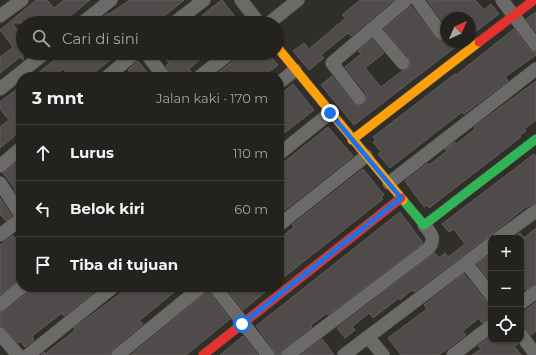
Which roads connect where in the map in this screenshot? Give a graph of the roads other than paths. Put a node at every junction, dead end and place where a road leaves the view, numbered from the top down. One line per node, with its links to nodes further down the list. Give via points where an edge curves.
1 (22, 0): 10 (street)
2 (204, 0): 12 (street)
3 (241, 0): 13 (street)
4 (298, 0): 14 (street)
5 (406, 0): 16 (street)
6 (417, 0): 17 (street)
7 (502, 0): 15 (street)
8 (534, 0): 15 (street)
9 (108, 1): 11 (street)
10 (0, 16)
11 (90, 16)
12 (183, 16)
13 (253, 16)
14 (278, 16)
15 (514, 17): 18 (street); 37 (street)
16 (373, 28): 24 (street); 34 (street, via 332,63)
17 (440, 32)
18 (536, 45)
19 (284, 55): 26 (street)
20 (36, 60): 27 (street)
21 (127, 60): 28 (street)
22 (151, 60): 29 (street)
23 (221, 60): 30 (street)
24 (403, 63)
25 (536, 69): 42 (street)
26 (295, 70): 32 (street); 35 (street)
27 (21, 72)
28 (112, 72)
29 (160, 72)
30 (205, 72)
31 (16, 76): 33 (street)
32 (284, 79)
33 (0, 89)
34 (359, 98)
35 (330, 113): 37 (street); 38 (street)
36 (536, 139): 49 (street)
37 (352, 140): 40 (street)
38 (284, 150)
39 (16, 152): 41 (street)
40 (366, 156): 42 (street); 47 (street)
41 (0, 166)
42 (389, 183): 44 (street)
43 (0, 184): 45 (street)
44 (401, 198): 49 (street); 54 (street)
45 (16, 208)
46 (536, 210): 50 (street)
47 (284, 221)
48 (16, 223): 51 (street)
49 (424, 225): 74 (street, via 433,236 429,248)
50 (503, 235)
51 (0, 236)
52 (488, 246): 53 (street)
53 (466, 263): 55 (street); 67 (street)
54 (284, 291)
55 (488, 291)
56 (16, 292): 63 (street)
57 (107, 292): 70 (street)
58 (195, 292): 71 (street)
59 (219, 292): 64 (street)
60 (282, 292): 64 (street)
61 (536, 292): 62 (street)
62 (524, 301)
63 (0, 305)
64 (242, 324): 72 (street); 73 (street)
65 (488, 328): 77 (street)
66 (0, 334): 69 (street)
67 (368, 337): 75 (street); 76 (street)
68 (524, 339): 78 (street)
69 (18, 355)
70 (28, 355)
71 (118, 355)
72 (204, 355)
73 (268, 355)
74 (288, 355)
75 (344, 355)
76 (383, 355)
77 (453, 355)
78 (536, 355)

